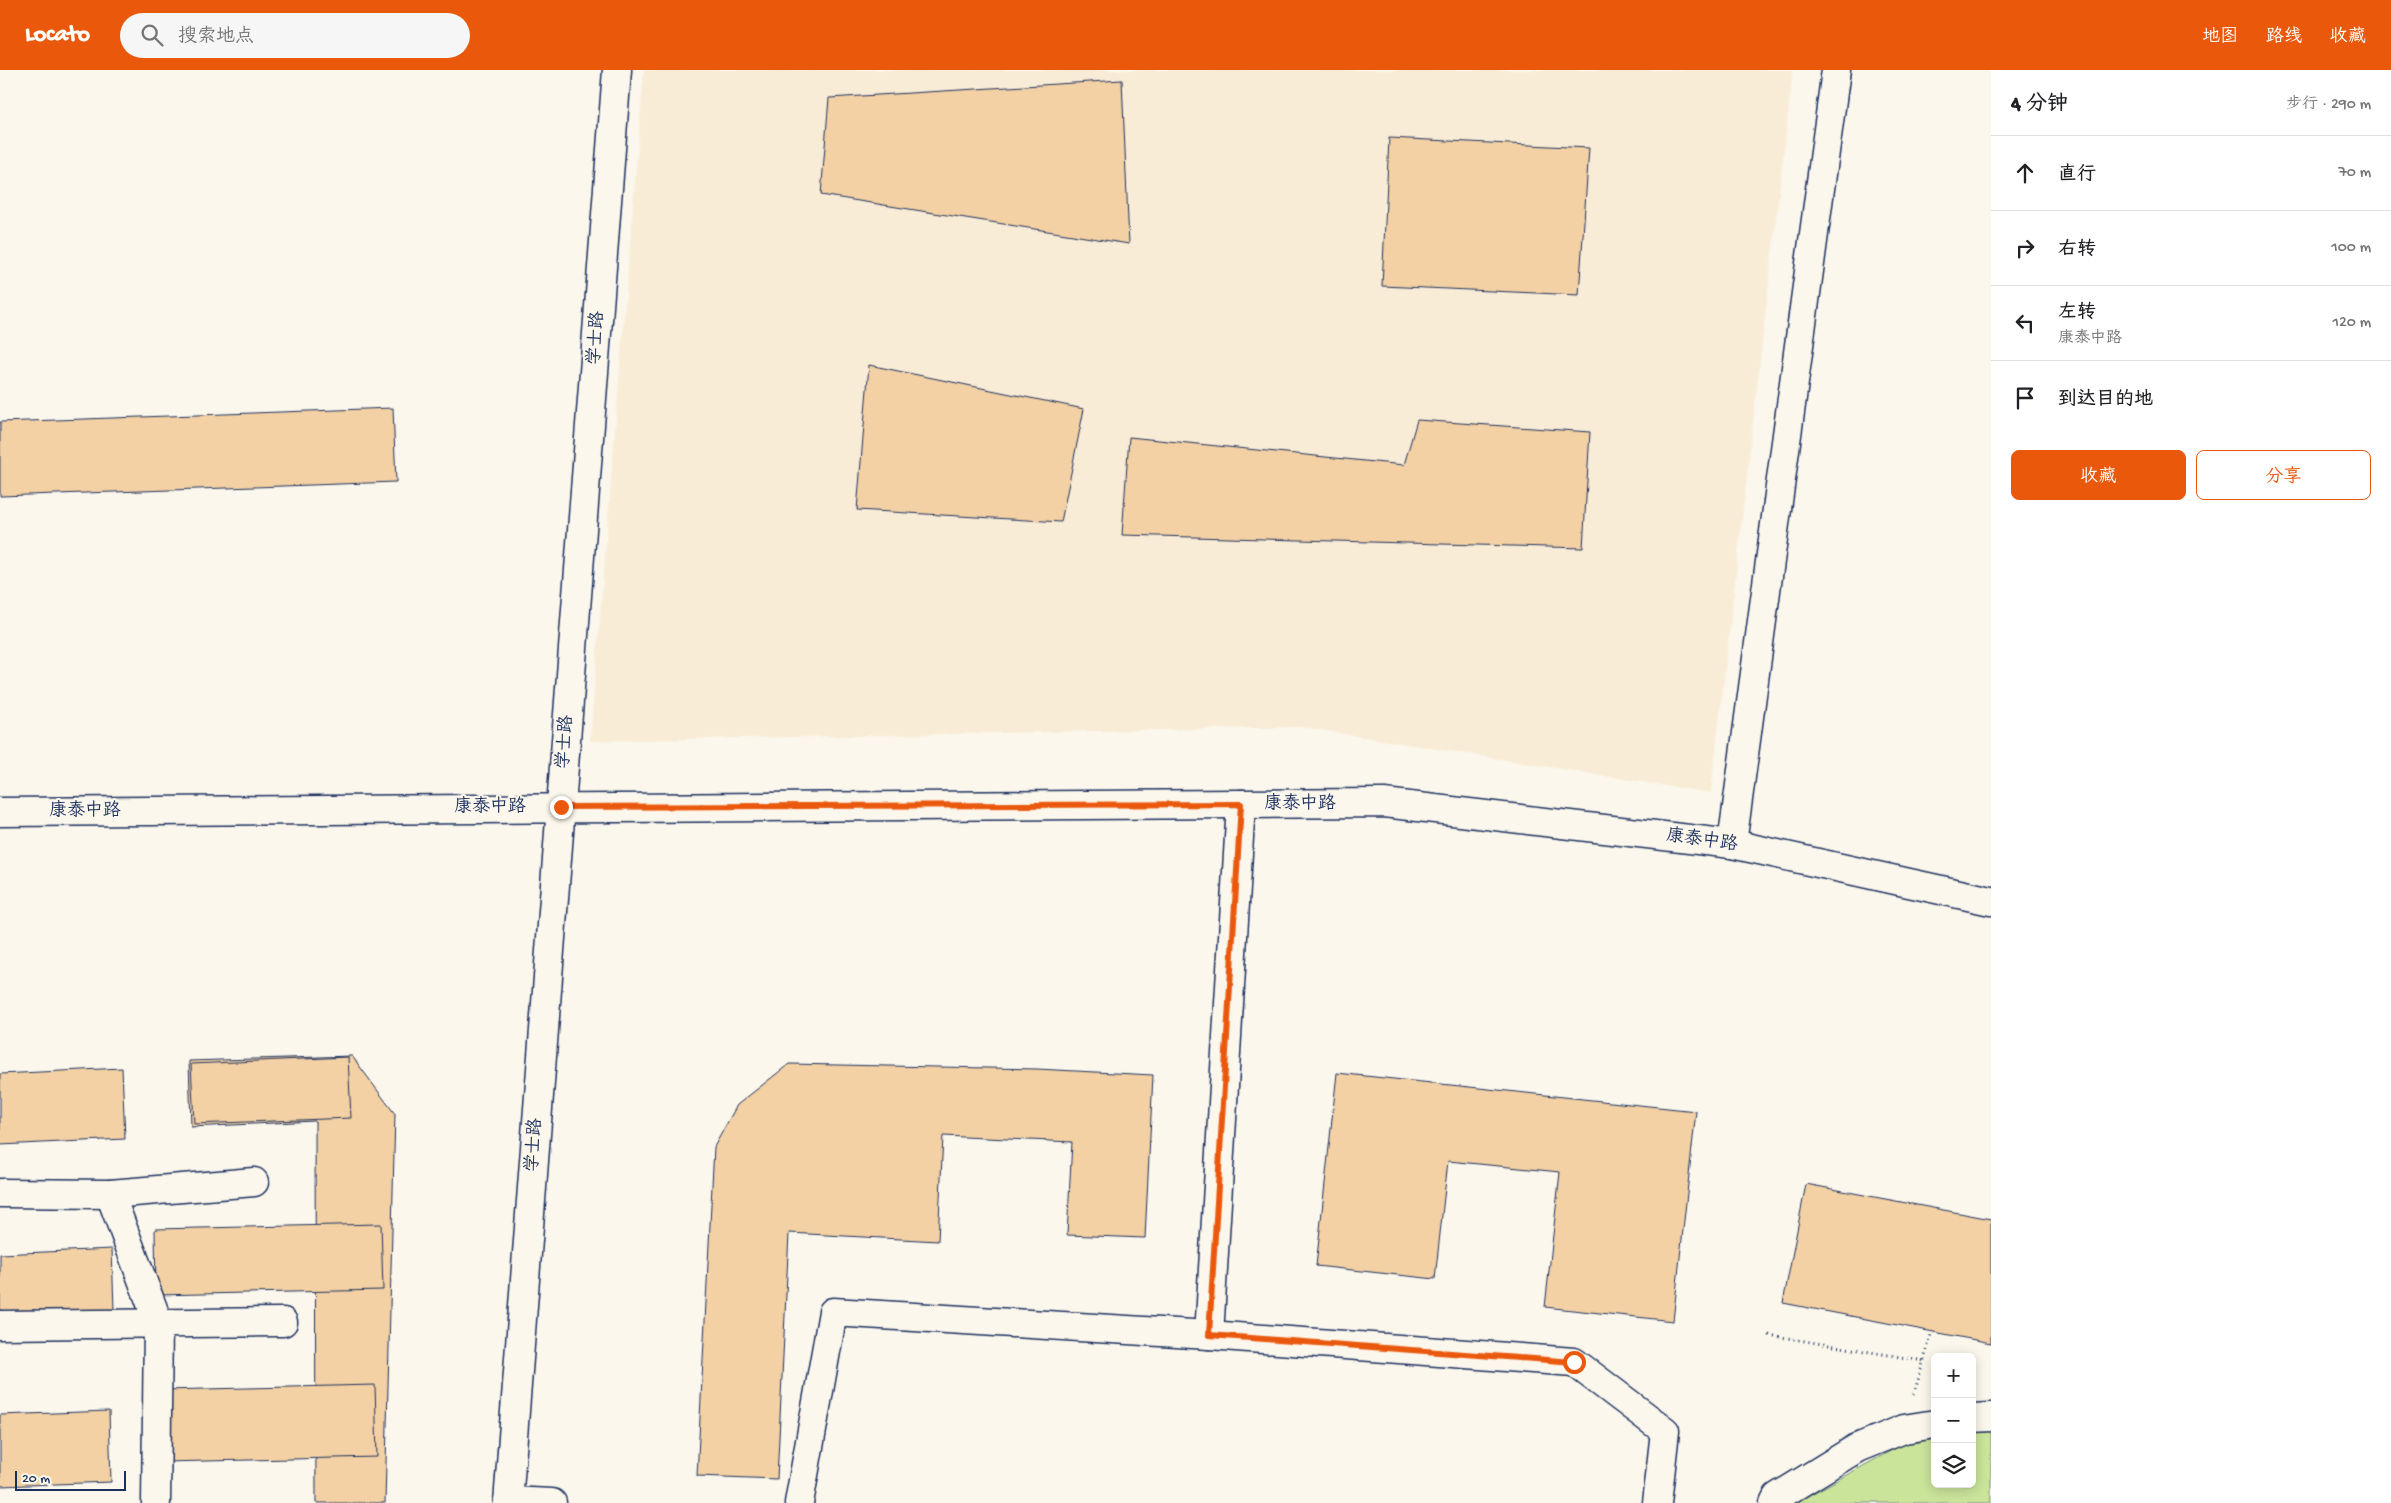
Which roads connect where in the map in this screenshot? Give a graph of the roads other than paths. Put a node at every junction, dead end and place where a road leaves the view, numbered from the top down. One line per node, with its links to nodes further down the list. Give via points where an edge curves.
1 (617, 70): 4 (street, 学士路)
2 (1836, 70): 6 (street)
3 (1241, 804): 4 (street, 康泰中路); 6 (street, 康泰中路, via 1384,803); 14 (street)
4 (561, 807): 5 (street, 康泰中路); 18 (street, 学士路)
5 (0, 812)
6 (1732, 844): 7 (street, 康泰中路)
7 (1991, 901)
8 (254, 1182): 10 (street)
9 (0, 1193): 10 (street)
10 (110, 1194): 11 (street)
11 (158, 1322): 12 (street); 13 (street); 19 (street)
12 (283, 1322)
13 (0, 1325)
14 (1209, 1335): 21 (street, via 833,1312); 22 (street, via 1574,1362 1664,1431)
15 (1991, 1416): 16 (street)
16 (1976, 1418)
17 (1931, 1425): 23 (street, via 1904,1429 1857,1448 1777,1497)
18 (508, 1502): 20 (street)
19 (156, 1503)
20 (552, 1503)
21 (800, 1503)
22 (1657, 1503)
23 (1774, 1503)

